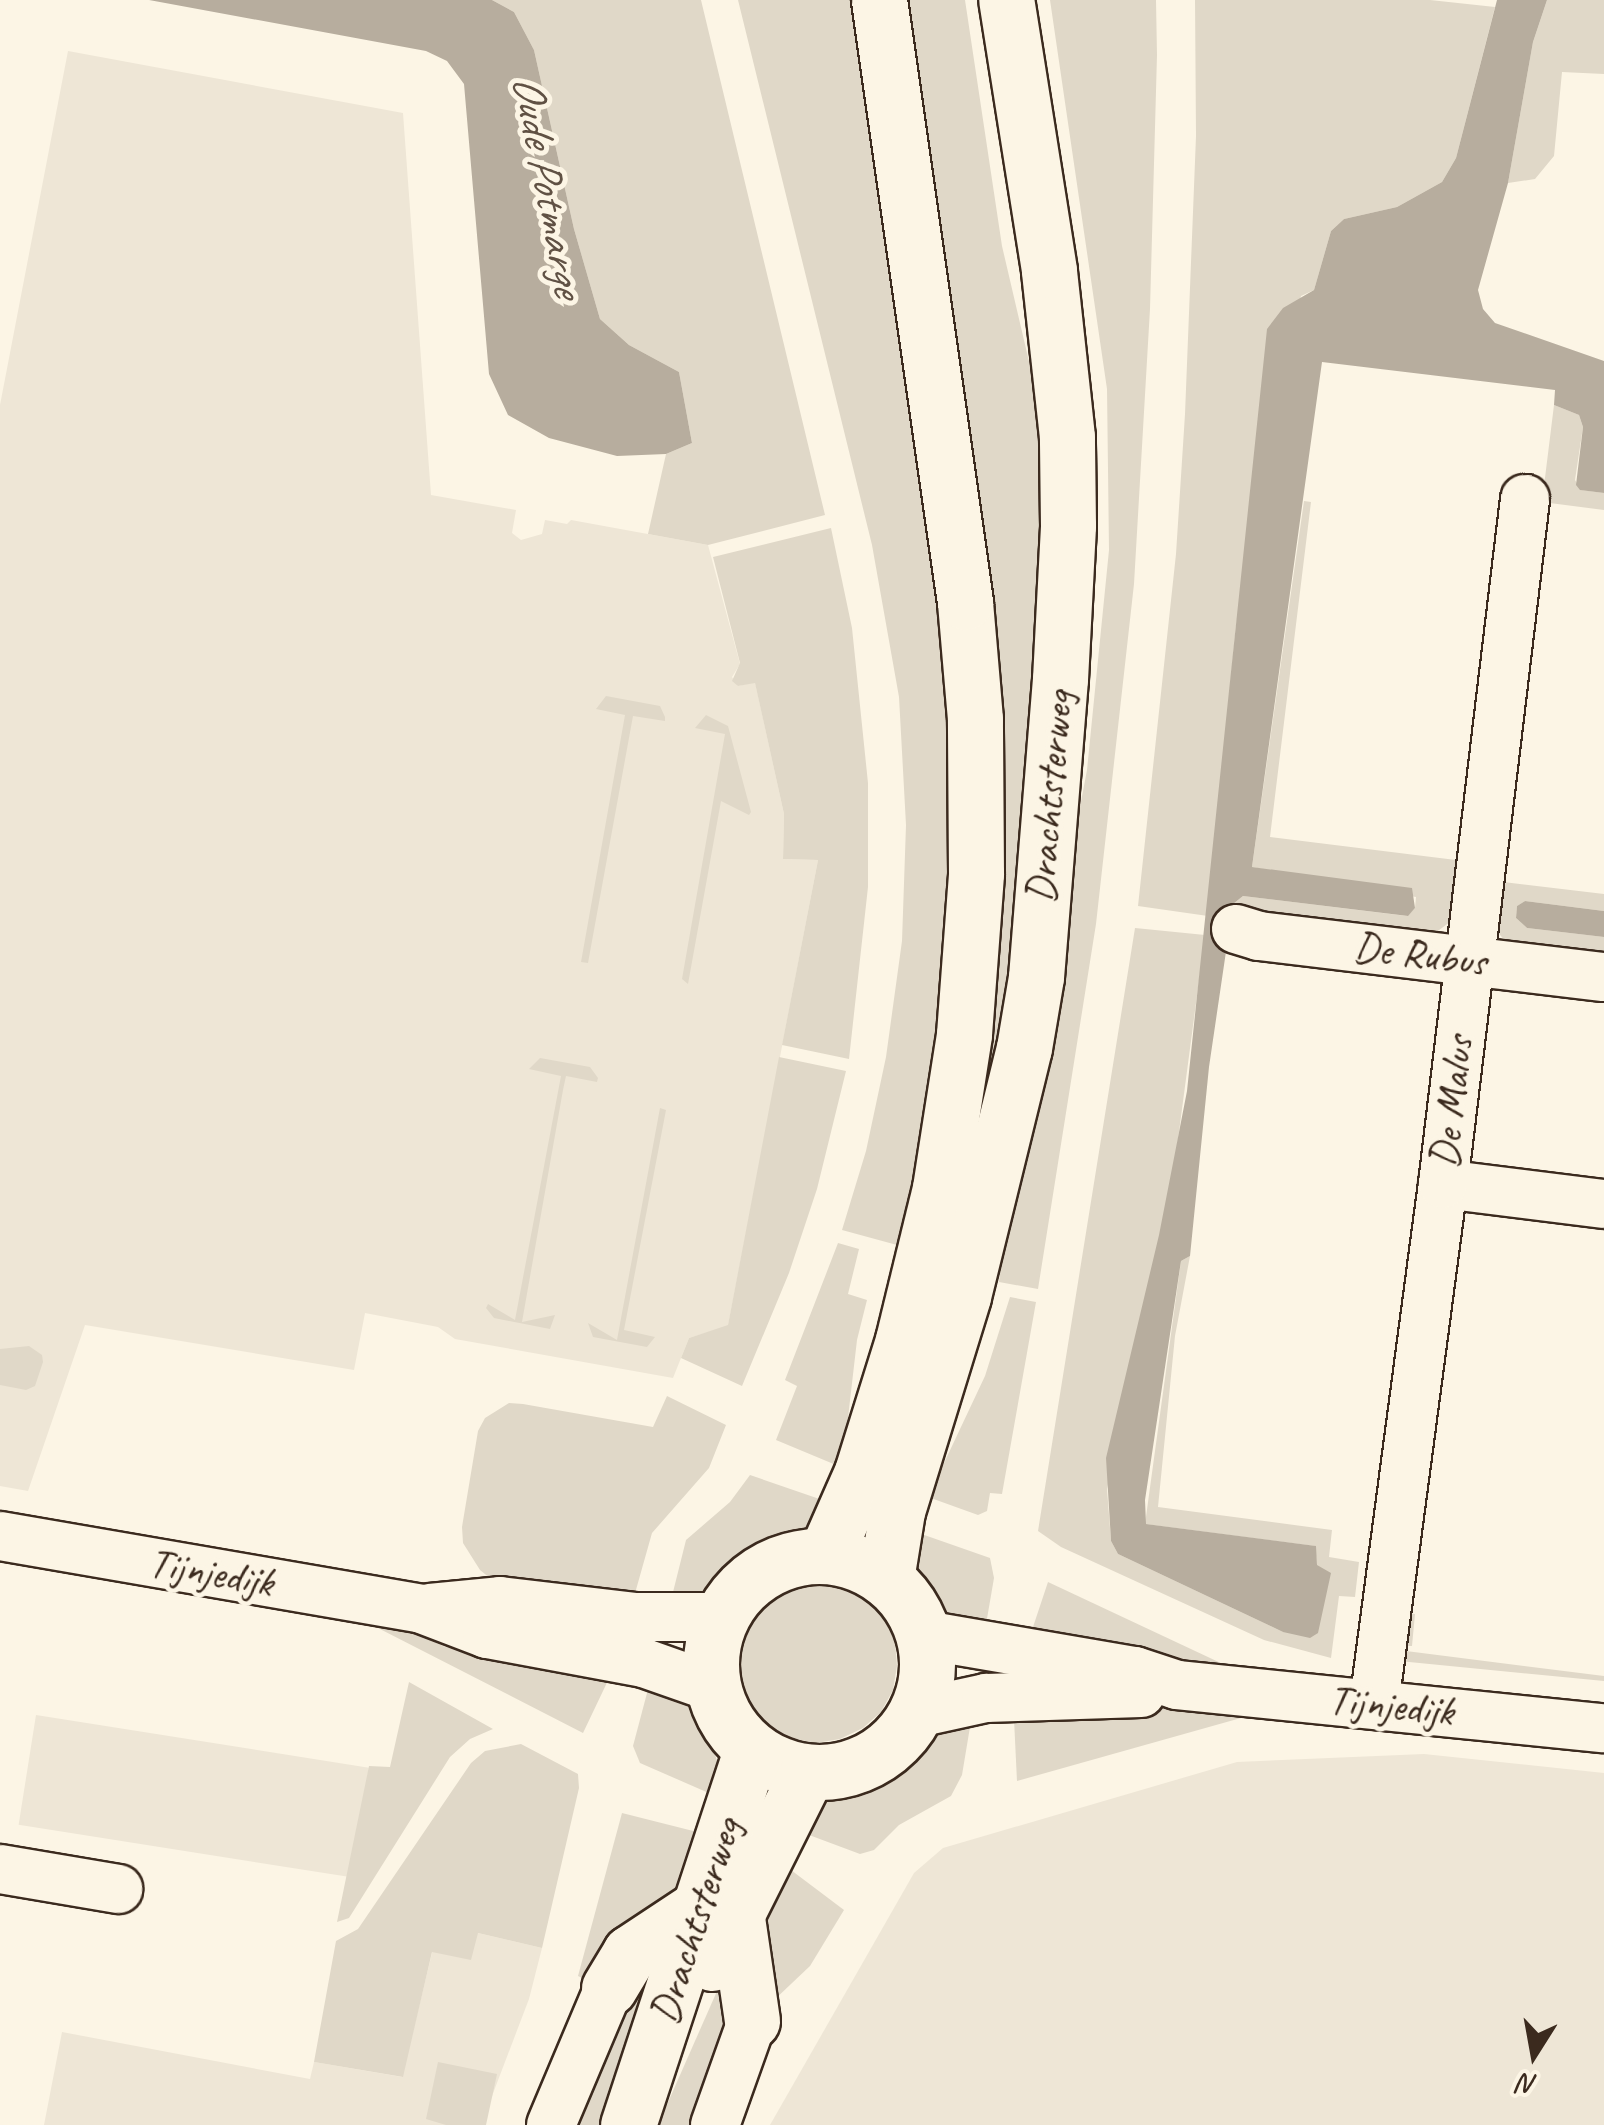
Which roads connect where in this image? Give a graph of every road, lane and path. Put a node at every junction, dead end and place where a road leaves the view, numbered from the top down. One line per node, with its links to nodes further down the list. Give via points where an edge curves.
1 (880, 0): 10 (main road, Drachtsterweg, via 966,602 977,842 964,1034 940,1188 862,1472)
2 (1006, 0): 11 (main road, Drachtsterweg, via 1066,420 1060,679 1036,977 1024,1048 968,1276 897,1511)
3 (1525, 500): 5 (street, De Malus)
4 (1236, 929): 5 (street, De Rubus)
5 (1470, 960): 6 (street, De Rubus); 7 (street, De Malus)
6 (1604, 976)
7 (1443, 1184): 8 (street); 17 (street, De Malus)
8 (1604, 1204)
9 (0, 1536): 12 (street, Tijnjedijk)
10 (825, 1556): 11 (main road); 13 (main road, via 800,1557 752,1578)
11 (886, 1578): 14 (main road)
12 (422, 1609): 13 (street, Tijnjedijk, via 500,1601 636,1617); 16 (street, Tijnjedijk, via 487,1634 644,1663)
13 (720, 1617): 16 (main road, via 710,1652)
14 (924, 1636): 15 (street, Tijnjedijk, via 1135,1671); 18 (main road, via 928,1675)
15 (1177, 1685): 17 (street, Tijnjedijk); 18 (street, Tijnjedijk, via 1133,1694 986,1698)
16 (712, 1687): 20 (main road, via 726,1722)
17 (1374, 1704): 19 (street, Tijnjedijk)
18 (917, 1713): 21 (main road, via 898,1740 871,1760)
19 (1604, 1728)
20 (751, 1750): 21 (main road); 24 (main road, Drachtsterweg)
21 (806, 1773): 24 (main road, Drachtsterweg)
22 (0, 1869): 23 (street)
23 (118, 1890)
24 (717, 1910): 25 (main road, via 630,1953); 26 (main road); 27 (main road, Drachtsterweg)
25 (610, 1988): 28 (street, Drachtsterweg)
26 (752, 2021): 29 (street, Drachtsterweg)
27 (635, 2109)
28 (550, 2125)
29 (714, 2125)

